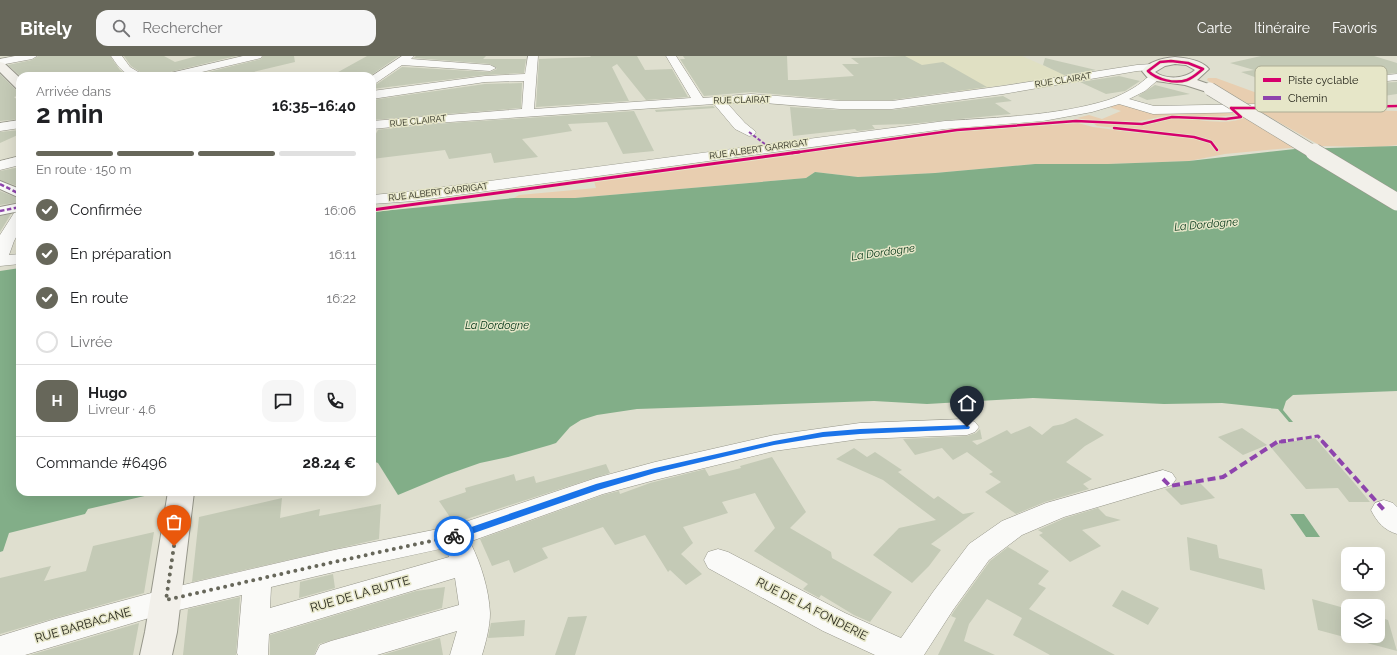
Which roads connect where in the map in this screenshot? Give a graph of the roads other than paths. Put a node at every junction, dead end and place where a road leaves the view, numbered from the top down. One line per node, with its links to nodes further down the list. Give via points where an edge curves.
1 (32, 56): 8 (street)
2 (116, 56): 13 (street)
3 (257, 56): 14 (street)
4 (470, 56): 10 (street)
5 (533, 56): 15 (street)
6 (671, 56): 27 (street)
7 (404, 59): 10 (street); 17 (street)
8 (0, 64): 19 (main road)
9 (1159, 64): 11 (main road); 20 (main road); 22 (street, RUE ALBERT GARRIGAT); 28 (street, RUE CLAIRAT, via 1128,72)
10 (460, 66): 12 (street); 21 (street)
11 (1195, 67): 20 (main road); 41 (main road, bridge, via 1210,89)
12 (490, 68)
13 (132, 72)
14 (187, 72)
15 (530, 77): 21 (street, via 485,79); 30 (street)
16 (1397, 77): 18 (street)
17 (376, 78)
18 (1387, 78)
19 (16, 80)
20 (1169, 80): 22 (street, RUE ALBERT GARRIGAT)
21 (442, 85): 23 (street); 24 (street)
22 (1142, 88): 26 (street, RUE ALBERT GARRIGAT)
23 (376, 94)
24 (431, 96)
25 (716, 100): 27 (street, RUE CLAIRAT); 28 (street, RUE CLAIRAT, via 751,98 840,105); 35 (street)
26 (1118, 100): 29 (street, via 1158,110); 33 (street, RUE ALBERT GARRIGAT, via 1051,116)
27 (699, 101): 30 (street, RUE CLAIRAT)
28 (892, 105): 33 (street)
29 (1255, 108)
30 (528, 112): 32 (street, RUE CLAIRAT)
31 (16, 125): 34 (street)
32 (376, 125)
33 (945, 125): 40 (street, RUE ALBERT GARRIGAT, via 414,196)
34 (0, 127)
35 (749, 132)
36 (16, 161): 37 (street)
37 (0, 166)
38 (0, 184): 39 (street)
39 (16, 192)
40 (376, 199)
41 (1397, 202)
42 (16, 208): 43 (street)
43 (0, 211)
44 (16, 224): 45 (street)
45 (7, 241)
46 (16, 259): 47 (street)
47 (0, 261)
48 (967, 427): 51 (street, RUE BARBACANE, via 860,431 774,443 596,487)
49 (1163, 479): 61 (street, via 1055,510 1012,528 980,552)
50 (181, 496): 55 (main road)
51 (455, 536): 53 (street); 54 (street, RUE BARBACANE)
52 (718, 560): 61 (street, RUE DE LA FONDERIE, via 834,622)
53 (465, 564): 54 (street, RUE DE LA BUTTE, via 254,639); 56 (street, via 475,600)
54 (257, 579): 55 (street, RUE BARBACANE)
55 (166, 600): 57 (street, RUE BARBACANE); 58 (main road)
56 (474, 613): 59 (street); 60 (street)
57 (0, 650)
58 (156, 655)
59 (332, 655)
60 (466, 655)
61 (907, 655)

